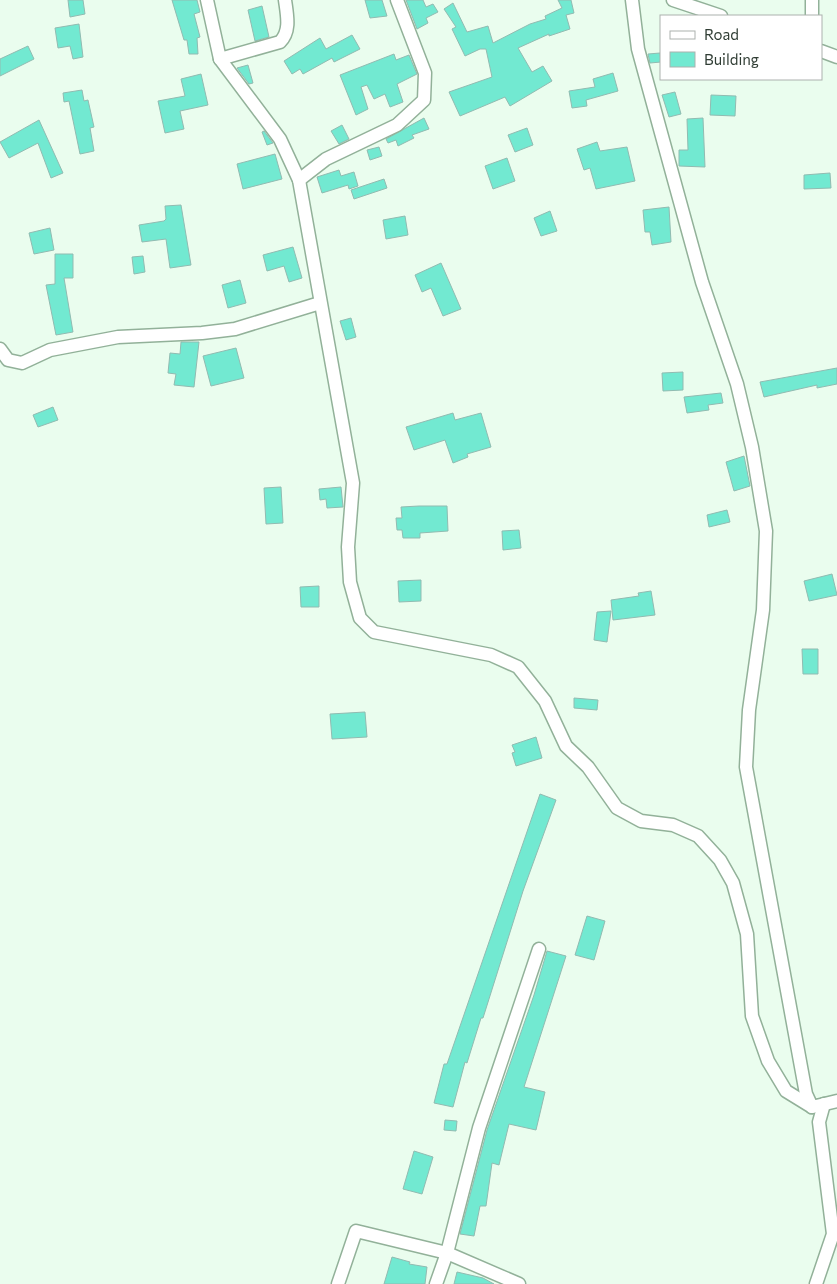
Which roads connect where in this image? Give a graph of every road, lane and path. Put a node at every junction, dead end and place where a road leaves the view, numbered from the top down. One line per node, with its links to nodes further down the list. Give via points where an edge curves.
1 (207, 0): 11 (street)
2 (285, 0): 11 (street, via 288,24 285,37 280,42)
3 (397, 0): 12 (street, via 425,73 424,100 397,124 326,159)
4 (632, 0): 17 (street, via 638,49 702,282 737,384 752,447 766,531 763,610 749,710 746,767 806,1094)
5 (673, 0): 7 (street)
6 (812, 0): 8 (street)
7 (718, 15)
8 (812, 15)
9 (822, 51): 10 (street)
10 (837, 57)
11 (220, 58): 12 (street, via 280,139)
12 (299, 180): 13 (street)
13 (320, 303): 14 (street, via 235,329 118,337 60,348 22,363 8,360); 17 (street, via 353,483 348,547 350,582 360,618 374,632 491,655 518,667 545,700 566,746 588,767 617,808 641,821 673,825 698,836 720,860 733,883 747,934 752,1016 768,1061 786,1091)
14 (0, 349)
15 (539, 949): 19 (street, via 479,1128)
16 (837, 1100): 17 (street)
17 (818, 1105): 18 (street)
18 (835, 1234): 23 (street)
19 (447, 1252): 20 (street, via 356,1231); 21 (street); 22 (street)
20 (338, 1284)
21 (436, 1284)
22 (519, 1284)
23 (816, 1284)

